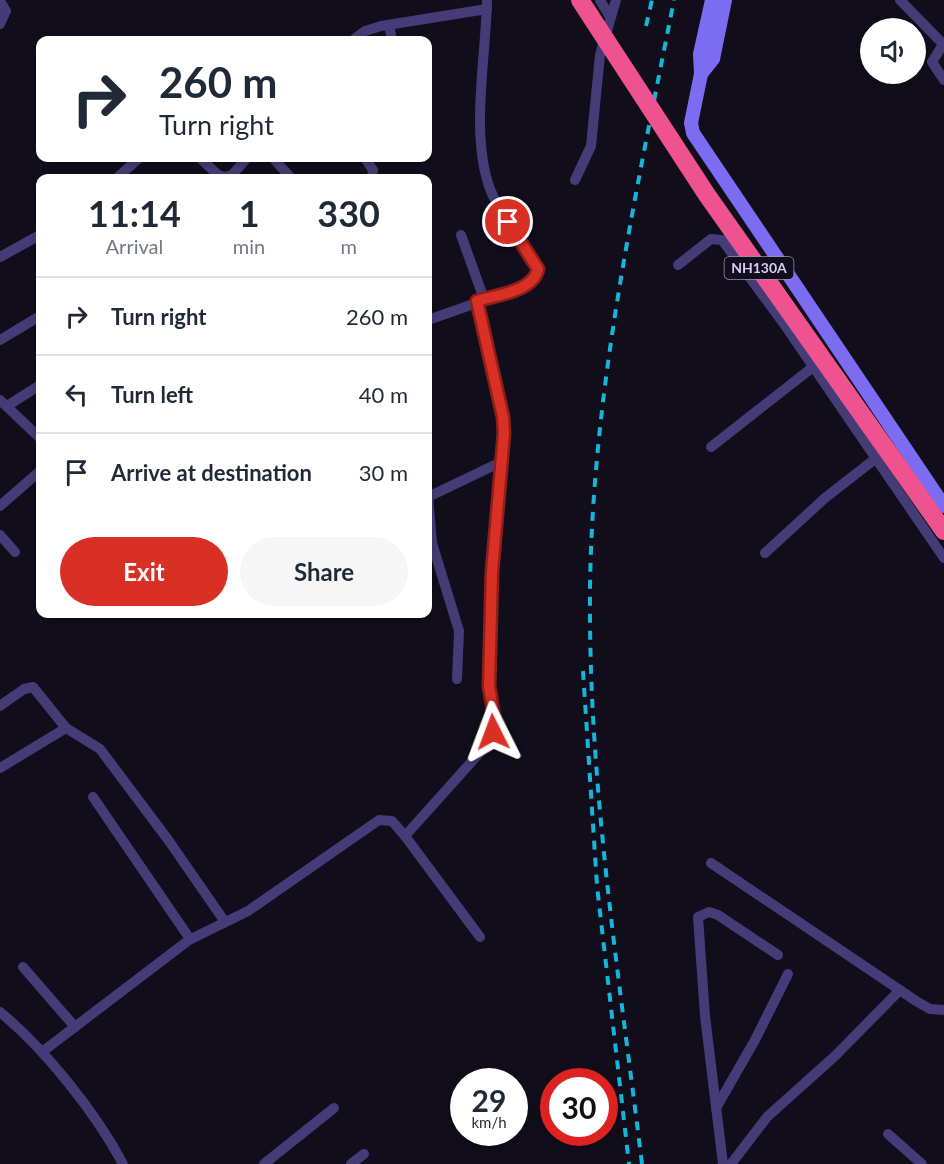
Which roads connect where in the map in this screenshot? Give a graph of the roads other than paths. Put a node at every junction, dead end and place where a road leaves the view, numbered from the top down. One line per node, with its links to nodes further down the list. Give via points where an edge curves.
1 (580, 0): 45 (highway, NH130A, bridge, via 707,195)
2 (600, 0): 9 (street)
3 (616, 0): 9 (street)
4 (712, 0): 15 (street, via 700,54)
5 (725, 0): 15 (street, via 713,59)
6 (900, 0): 14 (street)
7 (0, 1): 10 (street, via 6,11)
8 (487, 5): 11 (street); 30 (street, via 481,114 484,168 496,202 538,269 524,286)
9 (610, 17): 25 (street, via 599,64 592,140)
10 (0, 24)
11 (389, 24): 12 (street); 13 (street)
12 (358, 36)
13 (391, 36)
14 (944, 44): 16 (street, via 932,66)
15 (701, 74): 44 (street, via 691,123 698,140)
16 (944, 80)
17 (135, 162): 21 (street)
18 (204, 162): 22 (street)
19 (243, 162): 23 (street)
20 (277, 162): 24 (street)
21 (122, 174)
22 (217, 174)
23 (233, 174)
24 (287, 174)
25 (575, 180)
26 (461, 235): 30 (street)
27 (36, 237): 28 (street)
28 (0, 257)
29 (678, 265): 34 (street, via 711,240 722,240)
30 (481, 300): 32 (street); 40 (street, via 503,417)
31 (36, 318): 33 (street)
32 (432, 318)
33 (0, 340)
34 (813, 367): 38 (street); 39 (street)
35 (36, 387): 36 (street)
36 (3, 403): 37 (street)
37 (36, 434)
38 (711, 447)
39 (875, 459): 49 (street); 50 (street)
40 (501, 462): 42 (street); 56 (street, via 490,622 489,686 494,727 483,748)
41 (36, 474): 43 (street)
42 (432, 494)
43 (0, 506)
44 (944, 506)
45 (944, 531)
46 (0, 535): 48 (street)
47 (432, 543): 51 (street, via 459,631)
48 (15, 552)
49 (765, 553)
50 (944, 558)
51 (458, 679)
52 (0, 706): 53 (street, via 33,687)
53 (66, 728): 54 (street); 58 (street, via 104,754)
54 (0, 768)
55 (93, 796): 60 (street)
56 (405, 836): 58 (street, via 392,821 379,820 248,911); 59 (street)
57 (711, 862): 64 (street)
58 (225, 922): 60 (street)
59 (480, 937)
60 (190, 939): 67 (street)
61 (778, 955): 70 (street, via 718,915 708,912 698,917)
62 (23, 967): 67 (street)
63 (788, 974): 70 (street)
64 (900, 990): 65 (street, via 930,1009); 77 (street, via 767,1117)
65 (944, 1010)
66 (0, 1012): 68 (street)
67 (75, 1027): 68 (street)
68 (42, 1052): 73 (street, via 107,1133)
69 (334, 1108): 74 (street)
70 (716, 1108): 76 (street)
71 (888, 1134): 78 (street)
72 (364, 1154): 75 (street)
73 (123, 1164)
74 (264, 1164)
75 (351, 1164)
76 (723, 1164)
77 (731, 1164)
78 (922, 1164)

